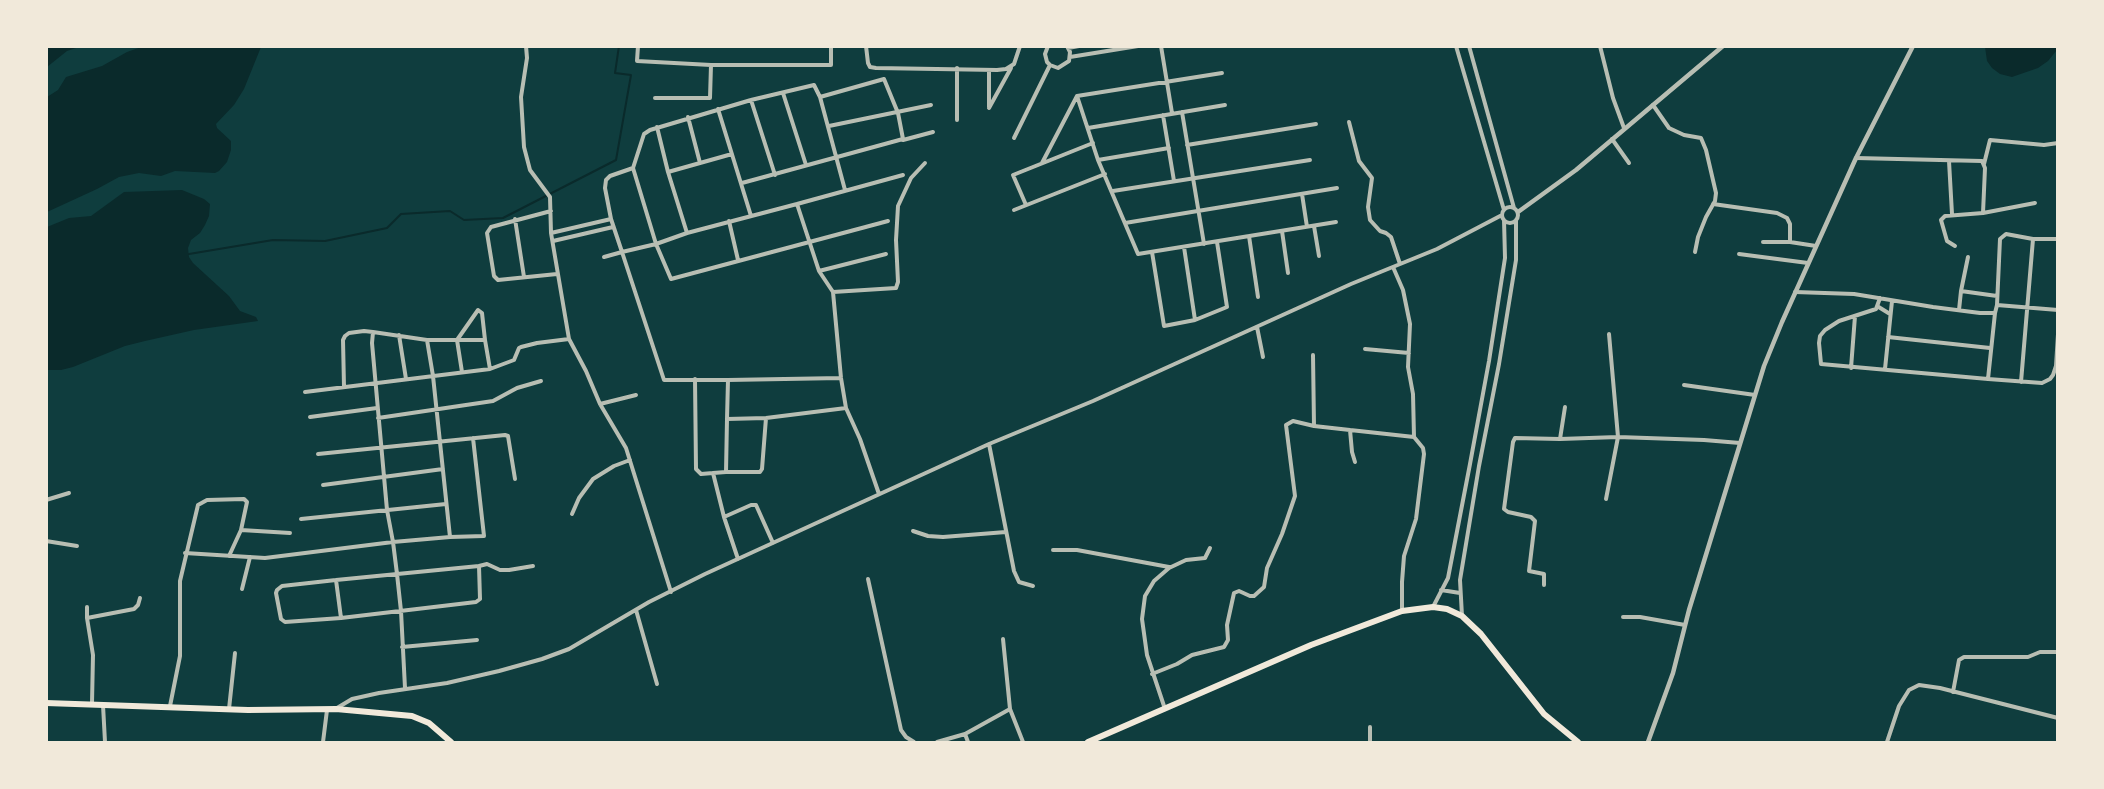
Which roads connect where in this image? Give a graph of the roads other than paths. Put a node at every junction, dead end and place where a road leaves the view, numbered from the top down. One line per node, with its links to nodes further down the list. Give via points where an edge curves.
1 (526, 46): 83 (street, via 521,97 523,140 530,170 550,197)
2 (638, 46): 17 (street, via 637,61)
3 (831, 46): 17 (street, via 831,65)
4 (866, 46): 20 (street, via 870,66)
5 (1020, 46): 19 (street)
6 (1048, 46): 18 (street, via 1045,58)
7 (1079, 46): 15 (street)
8 (1138, 46): 16 (street)
9 (1161, 46): 23 (street)
10 (1456, 46): 87 (street)
11 (1469, 46): 82 (street)
12 (1600, 46): 44 (street)
13 (1723, 46): 31 (street)
14 (1913, 46): 55 (street)
15 (1067, 47): 16 (street)
16 (1070, 57): 18 (street, via 1062,67)
17 (711, 65): 27 (street, via 710,98)
18 (1050, 65): 46 (street)
19 (1011, 67): 21 (street); 21 (street, via 989,108)
20 (957, 68): 21 (street); 38 (street)
21 (989, 70)
22 (1222, 73): 23 (street)
23 (1167, 82): 25 (street); 35 (street)
24 (783, 93): 26 (street, via 814,85); 28 (street); 63 (street)
25 (1077, 96): 43 (street); 61 (street)
26 (820, 97): 34 (street, via 884,79); 41 (street)
27 (655, 98)
28 (751, 100): 32 (street); 68 (street)
29 (931, 105): 34 (street)
30 (1225, 105): 33 (street)
31 (1653, 105): 44 (street); 79 (street, via 1669,128 1704,140 1716,193)
32 (718, 109): 37 (street); 53 (street)
33 (1182, 112): 35 (street); 51 (street)
34 (898, 113): 41 (street); 48 (street)
35 (1172, 113): 36 (street)
36 (1163, 115): 43 (street); 52 (street)
37 (688, 117): 42 (street); 59 (street)
38 (957, 120)
39 (1350, 122): 125 (street, via 1359,161 1372,178 1370,220 1391,237)
40 (1316, 124): 51 (street)
41 (829, 126): 54 (street)
42 (657, 127): 65 (street, via 644,134); 66 (street)
43 (1088, 128): 49 (street)
44 (1624, 128): 47 (street)
45 (933, 132): 48 (street)
46 (1014, 138)
47 (1611, 139): 62 (street); 82 (street, via 1560,182)
48 (902, 140): 54 (street)
49 (1093, 143): 56 (street); 61 (street)
50 (2058, 143): 64 (street, via 1990,140)
51 (1187, 145): 70 (street)
52 (1169, 148): 56 (street); 71 (street)
53 (732, 154): 59 (street); 72 (street)
54 (838, 158): 63 (street); 74 (street)
55 (1856, 158): 58 (street); 112 (street)
56 (1098, 160): 67 (street)
57 (1310, 160): 70 (street)
58 (1949, 161): 64 (street, via 1979,160); 86 (street)
59 (700, 163): 66 (street)
60 (925, 163): 132 (street, via 911,178 898,206 896,288)
61 (1042, 163): 80 (street, via 1013,175)
62 (1629, 164)
63 (806, 165): 68 (street)
64 (1984, 165): 85 (street)
65 (633, 168): 90 (street, via 606,180); 110 (street)
66 (668, 172): 100 (street)
67 (1105, 174): 75 (street); 80 (street)
68 (775, 175): 72 (street)
69 (903, 175): 74 (street)
70 (1193, 178): 71 (street); 84 (street)
71 (1174, 181): 75 (street)
72 (742, 183): 88 (street)
73 (1336, 188): 76 (street)
74 (845, 190): 78 (street)
75 (1113, 191): 95 (street)
76 (1302, 194): 84 (street); 98 (street)
77 (2036, 203): 85 (street)
78 (797, 204): 88 (street); 106 (street)
79 (1713, 204): 109 (street, via 1777,213 1790,224); 117 (street)
80 (1026, 206): 81 (street)
81 (1014, 210)
82 (1516, 210): 87 (street, via 1509,207); 91 (street)
83 (551, 211): 89 (street); 101 (street)
84 (1198, 211): 95 (street); 111 (street)
85 (1983, 213): 86 (street)
86 (1952, 214): 113 (street, via 1941,220 1947,241)
87 (1504, 215): 91 (street, via 1512,223); 125 (street); 162 (street, via 1505,258)
88 (751, 216): 92 (street)
89 (516, 219): 130 (street); 130 (street, via 488,229 489,244 498,280)
90 (611, 219): 96 (street); 101 (street)
91 (1516, 220): 163 (street, via 1516,260)
92 (729, 221): 100 (street); 123 (street)
93 (888, 221): 106 (street)
94 (1336, 222): 97 (street)
95 (1125, 223): 116 (street, via 1138,254)
96 (613, 226): 105 (street); 115 (street)
97 (1314, 226): 98 (street); 120 (street)
98 (1307, 227): 99 (street)
99 (1282, 231): 102 (street); 128 (street)
100 (687, 232): 110 (street)
101 (551, 233): 105 (street)
102 (1249, 236): 107 (street); 135 (street)
103 (2033, 239): 104 (street); 134 (street, via 2006,234 2000,239); 140 (street)
104 (2058, 239)
105 (553, 241): 129 (street)
106 (808, 241): 123 (street); 127 (street)
107 (1217, 242): 111 (street); 146 (street, via 1227,307)
108 (1763, 242): 109 (street)
109 (1790, 242): 112 (street)
110 (656, 244): 115 (street); 123 (street, via 671,279)
111 (1204, 244): 114 (street)
112 (1816, 246): 124 (street)
113 (1955, 246)
114 (1184, 247): 116 (street); 146 (street)
115 (622, 252): 121 (street); 171 (street, via 664,380)
116 (1152, 252): 146 (street, via 1164,326)
117 (1695, 252)
118 (886, 254): 127 (street)
119 (1739, 254): 124 (street)
120 (1319, 256)
121 (604, 257)
122 (1968, 257): 131 (street)
123 (738, 260)
124 (1808, 263): 133 (street)
125 (1400, 264): 126 (street)
126 (1393, 267): 147 (street); 159 (street, via 1406,299)
127 (819, 271): 132 (street)
128 (1288, 273)
129 (557, 274): 130 (street); 154 (street)
130 (524, 277)
131 (1961, 291): 134 (street); 141 (street)
132 (833, 292): 169 (street)
133 (1795, 292): 136 (street); 181 (street)
134 (1997, 296): 138 (street)
135 (1258, 297)
136 (1880, 298): 137 (street); 139 (street)
137 (1892, 301): 141 (street); 144 (street)
138 (1997, 305): 140 (street); 143 (street)
139 (1877, 306): 144 (street); 145 (street)
140 (2026, 308): 142 (street); 175 (street)
141 (1959, 310): 143 (street)
142 (2058, 310)
143 (1995, 313): 157 (street)
144 (1890, 314): 152 (street)
145 (1855, 316): 164 (street); 164 (street, via 1825,330 1819,343 1821,364)
146 (1195, 320)
147 (1257, 327): 161 (street); 199 (street)
148 (373, 332): 151 (street); 176 (street); 178 (street, via 345,336)
149 (1609, 334): 194 (street)
150 (2058, 334): 175 (street, via 2054,375 2042,383)
151 (399, 335): 155 (street); 170 (street)
152 (1888, 337): 157 (street); 166 (street)
153 (457, 339): 155 (street); 156 (street); 156 (street, via 480,310); 167 (street)
154 (569, 339): 165 (street, via 522,346 514,360); 182 (street)
155 (427, 340): 168 (street)
156 (485, 340): 165 (street)
157 (1990, 348): 173 (street)
158 (1365, 349): 159 (street)
159 (1409, 353): 193 (street)
160 (1313, 355): 191 (street)
161 (1263, 357)
162 (1489, 361): 163 (street); 204 (street)
163 (1499, 364): 205 (street)
164 (1851, 368): 166 (street)
165 (490, 369): 167 (street)
166 (1885, 369): 173 (street)
167 (462, 372): 168 (street)
168 (433, 376): 170 (street); 186 (street)
169 (841, 378): 172 (street); 185 (street)
170 (406, 379): 176 (street)
171 (695, 379): 172 (street); 208 (street, via 696,470 700,474)
172 (728, 380): 190 (street)
173 (1988, 380): 175 (street)
174 (541, 381): 186 (street, via 517,387 497,400)
175 (2021, 382)
176 (374, 383): 178 (street); 184 (street)
177 (1684, 385): 181 (street)
178 (344, 387): 179 (street)
179 (305, 392)
180 (636, 395): 182 (street)
181 (1755, 395): 198 (street)
182 (600, 404): 202 (street)
183 (1565, 406): 196 (street)
184 (377, 408): 187 (street); 188 (street)
185 (846, 408): 189 (street); 213 (street)
186 (436, 409): 188 (street); 197 (street)
187 (310, 417)
188 (378, 418): 200 (street)
189 (766, 418): 190 (street); 207 (street, via 760,472)
190 (727, 419): 207 (street)
191 (1314, 426): 192 (street); 264 (street, via 1293,421 1286,425 1295,496 1262,590 1254,596 1234,593 1227,644)
192 (1350, 430): 193 (street); 203 (street)
193 (1414, 437): 253 (street, via 1424,454 1416,519 1404,556)
194 (1618, 437): 196 (street); 198 (street); 214 (street)
195 (473, 438): 197 (street); 210 (street, via 506,435); 225 (street, via 484,534)
196 (1560, 440): 242 (street, via 1514,439 1504,504 1508,512 1535,521 1529,571 1544,574)
197 (440, 441): 200 (street); 206 (street)
198 (1740, 443): 258 (street)
199 (989, 444): 213 (street); 224 (street)
200 (381, 447): 201 (street); 209 (street)
201 (318, 454)
202 (630, 460): 218 (street, via 593,479); 246 (street)
203 (1355, 462)
204 (1470, 464): 205 (street); 245 (street, via 1448,578)
205 (1479, 466): 247 (street)
206 (443, 469): 209 (street); 216 (street)
207 (726, 472): 208 (street)
208 (713, 473): 219 (street)
209 (384, 477): 211 (street); 217 (street)
210 (514, 479)
211 (323, 485)
212 (69, 493): 215 (street)
213 (879, 494): 228 (street)
214 (1606, 499)
215 (46, 500)
216 (446, 504): 217 (street); 225 (street)
217 (387, 510): 220 (street); 227 (street)
218 (572, 514)
219 (724, 517): 228 (street, via 756,506); 235 (street)
220 (301, 519)
221 (241, 530): 223 (street); 232 (street, via 246,500 202,502); 233 (street)
222 (913, 531): 224 (street, via 943,537)
223 (290, 532)
224 (1006, 532): 243 (street, via 1019,582)
225 (450, 537): 227 (street)
226 (46, 541): 229 (street)
227 (393, 542): 234 (street); 239 (street)
228 (773, 543): 235 (street)
229 (77, 546)
230 (1210, 548): 238 (street, via 1205,558 1186,560)
231 (1053, 550): 238 (street, via 1077,550)
232 (185, 553): 233 (street); 271 (street, via 180,581 180,656)
233 (229, 556): 234 (street)
234 (250, 557): 244 (street)
235 (738, 559): 246 (street)
236 (479, 566): 237 (street, via 487,564 500,570); 239 (street); 252 (street, via 480,599 476,603)
237 (533, 566)
238 (1169, 568): 264 (street, via 1154,581 1144,602 1146,656)
239 (397, 574): 241 (street); 252 (street)
240 (868, 579): 284 (street, via 901,730)
241 (336, 580): 257 (street); 257 (street, via 282,586 276,593 285,622)
242 (1544, 585)
243 (1032, 586)
244 (242, 589)
245 (1442, 590): 247 (street); 250 (street)
246 (671, 592): 251 (street)
247 (1460, 593): 254 (street)
248 (140, 598): 256 (street, via 134,609)
249 (87, 607): 256 (street)
250 (1432, 607): 253 (main road); 254 (main road)
251 (636, 610): 265 (street); 266 (street, via 586,640 542,659 447,683)
252 (401, 611): 257 (street); 261 (street)
253 (1402, 611): 276 (main road, via 1311,645)
254 (1462, 616): 280 (main road, via 1481,634 1544,714)
255 (1623, 616): 258 (street)
256 (87, 618): 269 (street, via 93,655)
257 (341, 618)
258 (1685, 625): 290 (street)
259 (1004, 639): 274 (street)
260 (477, 640): 261 (street)
261 (402, 647): 266 (street)
262 (2058, 652): 267 (street, via 2028,657 1964,657 1959,660)
263 (235, 653): 272 (street)
264 (1152, 674): 276 (street)
265 (657, 684)
266 (405, 688): 273 (street, via 352,699)
267 (1953, 692): 277 (street); 291 (street, via 1925,684 1909,690)
268 (46, 703): 269 (main road)
269 (92, 703): 270 (main road)
270 (103, 704): 271 (main road); 281 (street)
271 (170, 706): 272 (main road)
272 (229, 709): 275 (main road)
273 (336, 709): 275 (main road); 283 (main road, via 412,716 429,723)
274 (1010, 709): 279 (street); 287 (street)
275 (327, 710): 282 (street)
276 (1165, 710): 288 (main road)
277 (2058, 718)
278 (1370, 727): 289 (street)
279 (965, 734): 285 (street); 286 (street)
280 (1574, 741)
281 (105, 742)
282 (323, 742)
283 (451, 742)
284 (914, 742)
285 (937, 742)
286 (968, 742)
287 (1023, 742)
288 (1088, 742)
289 (1370, 742)
290 (1648, 742)
291 (1887, 742)

